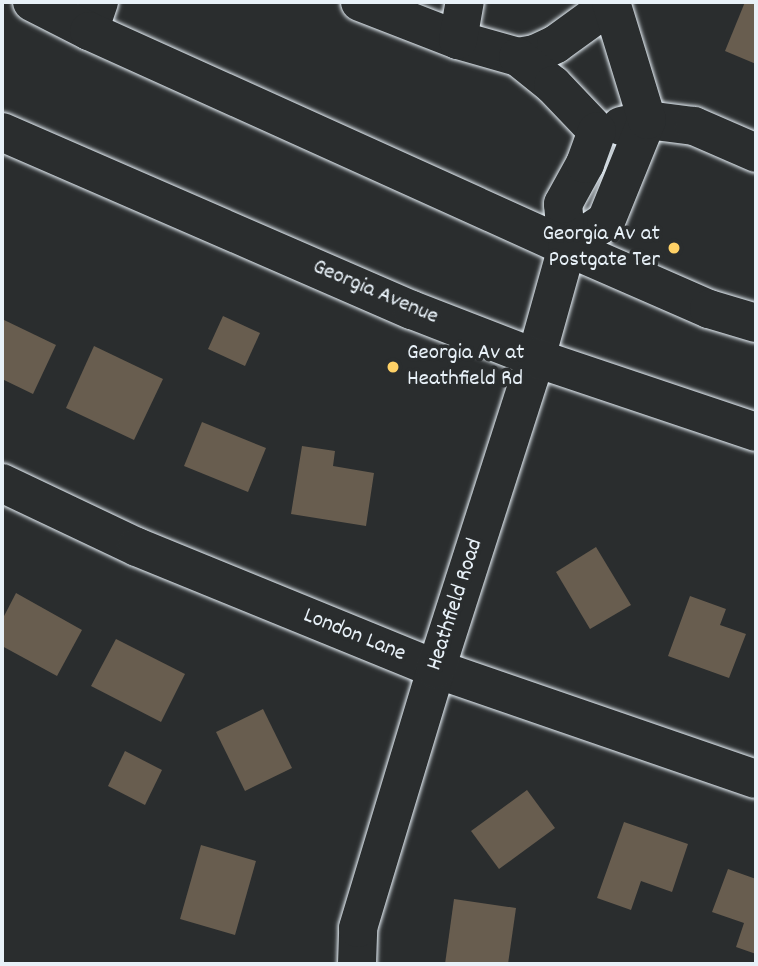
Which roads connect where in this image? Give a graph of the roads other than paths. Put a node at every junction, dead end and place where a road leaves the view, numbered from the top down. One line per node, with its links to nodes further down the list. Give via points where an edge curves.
1 (32, 2): 5 (street)
2 (360, 2): 6 (street)
3 (465, 2): 6 (street)
4 (611, 3): 7 (street, via 556,44); 8 (street)
5 (94, 16): 12 (street)
6 (458, 40): 7 (street)
7 (518, 57): 9 (street)
8 (647, 120): 9 (street); 11 (street, via 694,127); 12 (street, via 606,221)
9 (597, 131): 12 (street, via 563,204)
10 (2, 132): 14 (street, Georgia Avenue, via 412,310)
11 (756, 153)
12 (567, 247): 13 (street, via 709,309); 14 (street, Heathfield Road)
13 (756, 323)
14 (536, 358): 15 (street, Georgia Avenue); 17 (street, Heathfield Road)
15 (756, 432)
16 (2, 483): 17 (street, London Lane, via 137,547)
17 (436, 669): 18 (street, London Lane); 19 (street, Heathfield Road, via 358,928)
18 (756, 779)
19 (357, 964)

